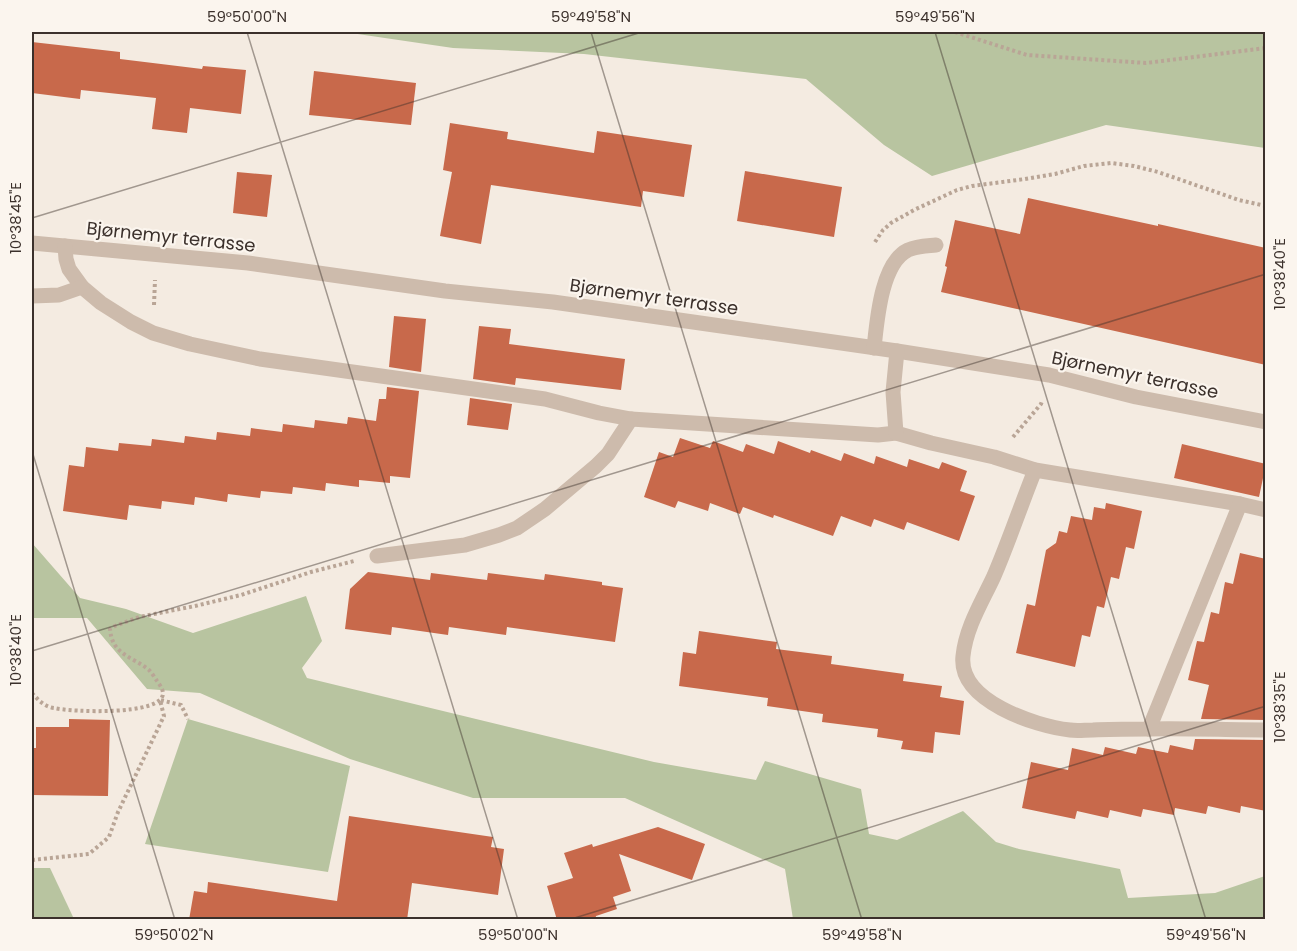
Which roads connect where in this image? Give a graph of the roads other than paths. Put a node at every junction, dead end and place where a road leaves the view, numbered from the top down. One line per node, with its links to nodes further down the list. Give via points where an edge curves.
1 (32, 243): 3 (street, Bjørnemyr terrasse)
2 (936, 245): 6 (street, via 906,251 898,259 880,299)
3 (65, 246): 4 (street, via 69,269); 6 (street, Bjørnemyr terrasse, via 248,263)
4 (82, 287): 5 (street, via 59,296); 8 (street, via 131,322 190,344 260,359 545,399)
5 (32, 296)
6 (874, 348): 7 (street, Bjørnemyr terrasse)
7 (897, 351): 9 (street, Bjørnemyr terrasse, via 1048,375); 10 (street, via 892,392)
8 (631, 419): 10 (street); 14 (street, via 596,466 517,528 465,545)
9 (1266, 422)
10 (896, 434): 11 (street)
11 (1035, 470): 12 (street); 15 (street, via 972,622 963,657 965,671 981,695 994,705 1045,725 1070,730)
12 (1240, 504): 13 (street); 15 (street)
13 (1266, 510)
14 (377, 556)
15 (1149, 729): 16 (street)
16 (1266, 730)

